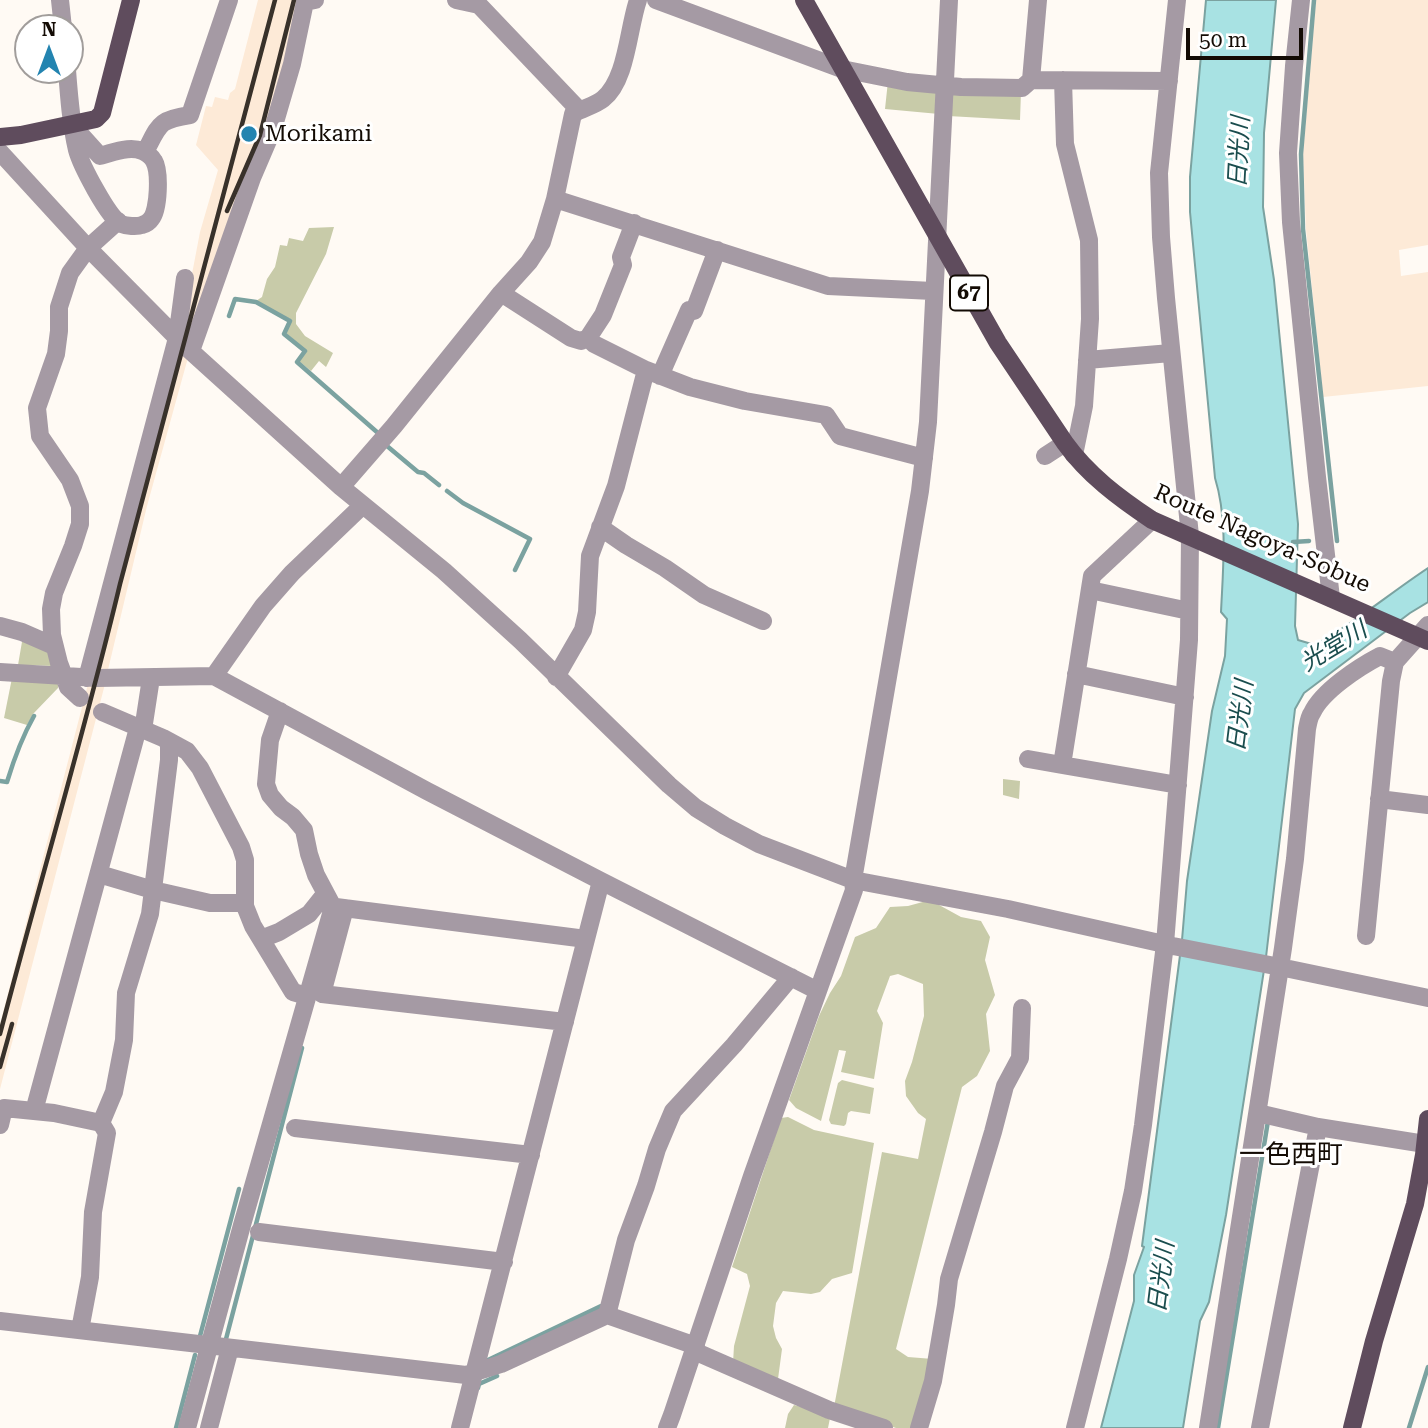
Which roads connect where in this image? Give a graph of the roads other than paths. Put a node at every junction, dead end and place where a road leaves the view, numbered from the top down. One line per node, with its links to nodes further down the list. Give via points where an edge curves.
1 (131, 0): 20 (main road, via 102,113)
2 (229, 0): 23 (street, via 190,115 169,119 158,128)
3 (315, 0): 35 (street, via 305,2 273,129)
4 (456, 0): 12 (street)
5 (638, 0): 19 (street, via 620,78 603,99)
6 (656, 0): 13 (street)
7 (804, 0): 13 (main road, Route Nagoya-Sobue / 67)
8 (949, 0): 18 (street)
9 (1038, 0): 14 (street)
10 (1177, 0): 16 (street)
11 (1301, 0): 48 (street, via 1289,153 1291,222)
12 (488, 7): 19 (street)
13 (842, 69): 18 (street); 27 (main road, Route Nagoya-Sobue / 67)
14 (1031, 80): 15 (street); 18 (street, via 1022,88)
15 (1063, 80): 16 (street); 37 (street, via 1065,144 1089,240)
16 (1169, 81): 36 (street, via 1159,173)
17 (68, 84): 20 (street)
18 (944, 86): 27 (street)
19 (579, 110): 24 (street, via 573,114)
20 (72, 125): 21 (main road); 23 (street, via 100,156 127,150); 25 (street, via 83,166)
21 (0, 137)
22 (0, 152): 28 (street)
23 (145, 152): 25 (street, via 155,161 156,207 151,219 141,226)
24 (555, 199): 26 (street); 32 (street, via 542,242)
25 (118, 221): 28 (street)
26 (634, 223): 29 (street); 34 (street, via 621,257 623,265 603,315)
27 (936, 236): 31 (street); 39 (main road, Route Nagoya-Sobue / 67, via 998,343)
28 (89, 248): 33 (street); 53 (street, via 70,273 63,292 56,354 37,408 40,436 70,480 80,506 74,546 51,608)
29 (717, 250): 31 (street, via 828,286); 38 (street, via 694,312 689,310)
30 (185, 278): 33 (street)
31 (933, 291): 41 (street)
32 (501, 293): 34 (street, via 571,338); 42 (street)
33 (177, 338): 35 (street); 60 (street)
34 (588, 338): 38 (street)
35 (191, 351): 42 (street)
36 (1171, 353): 37 (street); 46 (street)
37 (1087, 360): 39 (street, via 1084,406)
38 (653, 373): 41 (street, via 746,401 826,415 840,436); 45 (street)
39 (1069, 449): 40 (street); 44 (main road, Route Nagoya-Sobue / 67, via 1124,502)
40 (1045, 456)
41 (924, 458): 74 (street)
42 (341, 487): 43 (street)
43 (363, 505): 58 (street, via 262,606); 59 (street, via 444,570)
44 (1152, 520): 46 (main road, Route Nagoya-Sobue / 67); 47 (street, via 1092,576)
45 (600, 527): 50 (street, via 704,595); 59 (street, via 590,556 583,630)
46 (1190, 537): 48 (main road, Route Nagoya-Sobue / 67); 49 (street)
47 (1090, 590): 49 (street); 56 (street)
48 (1331, 598): 52 (main road, Route Nagoya-Sobue / 67)
49 (1189, 611): 62 (street)
50 (763, 621)
51 (0, 626): 53 (street)
52 (1420, 634): 54 (street)
53 (54, 646): 57 (street)
54 (1395, 662): 71 (street); 83 (street, via 1380,656 1360,666 1312,711)
55 (0, 672): 57 (street)
56 (1076, 674): 62 (street); 69 (street)
57 (64, 676): 60 (street); 63 (street)
58 (214, 676): 61 (street); 64 (street)
59 (556, 677): 74 (street, via 696,808 759,844)
60 (87, 678): 61 (street)
61 (151, 678): 66 (street)
62 (1185, 697): 70 (street)
63 (80, 698)
64 (280, 711): 75 (street); 78 (street, via 270,740 266,784 275,801 304,830 316,876)
65 (102, 712): 66 (street)
66 (141, 729): 67 (street); 73 (street)
67 (170, 742): 76 (street); 77 (street, via 187,751 200,768 241,847)
68 (1028, 759): 69 (street)
69 (1062, 765): 70 (street)
70 (1178, 785): 82 (street)
71 (1379, 799): 72 (street); 79 (street)
72 (1428, 805)
73 (99, 874): 76 (street); 90 (street)
74 (853, 880): 82 (street); 85 (street)
75 (601, 881): 81 (street); 84 (street)
76 (153, 890): 77 (street, via 210,903); 93 (street, via 126,993 124,1040 114,1092)
77 (245, 903): 80 (street)
78 (334, 903): 80 (street); 81 (street); 86 (street); 89 (street, via 322,994)
79 (1366, 936)
80 (261, 939): 86 (street, via 293,992)
81 (586, 939): 89 (street)
82 (1169, 945): 83 (street); 114 (street, via 1133,1191)
83 (1278, 966): 87 (street); 91 (street)
84 (790, 977): 85 (street); 101 (street, via 673,1111 626,1240)
85 (818, 991): 106 (street)
86 (307, 996): 104 (street)
87 (1428, 998)
88 (1022, 1008): 113 (street, via 1020,1058 1005,1086 949,1279 933,1381)
89 (565, 1022): 98 (street)
90 (34, 1111): 93 (street); 94 (street, via 4,1108)
91 (1258, 1113): 95 (street); 115 (street)
92 (1428, 1119): 97 (main road)
93 (101, 1123): 103 (street, via 107,1133)
94 (0, 1125)
95 (1318, 1127): 97 (street); 116 (street)
96 (295, 1128): 98 (street)
97 (1426, 1152): 117 (main road)
98 (531, 1155): 100 (street)
99 (259, 1232): 100 (street)
100 (504, 1262): 107 (street)
101 (607, 1315): 106 (street); 107 (street)
102 (0, 1321): 103 (street)
103 (80, 1330): 104 (street)
104 (209, 1345): 105 (street); 108 (street)
105 (230, 1348): 107 (street); 109 (street)
106 (695, 1348): 111 (street); 112 (street, via 829,1410)
107 (475, 1373): 110 (street)
108 (187, 1428)
109 (209, 1428)
110 (460, 1428)
111 (667, 1428)
112 (884, 1428)
113 (919, 1428)
114 (1075, 1428)
115 (1208, 1428)
116 (1260, 1428)
117 (1352, 1428)

